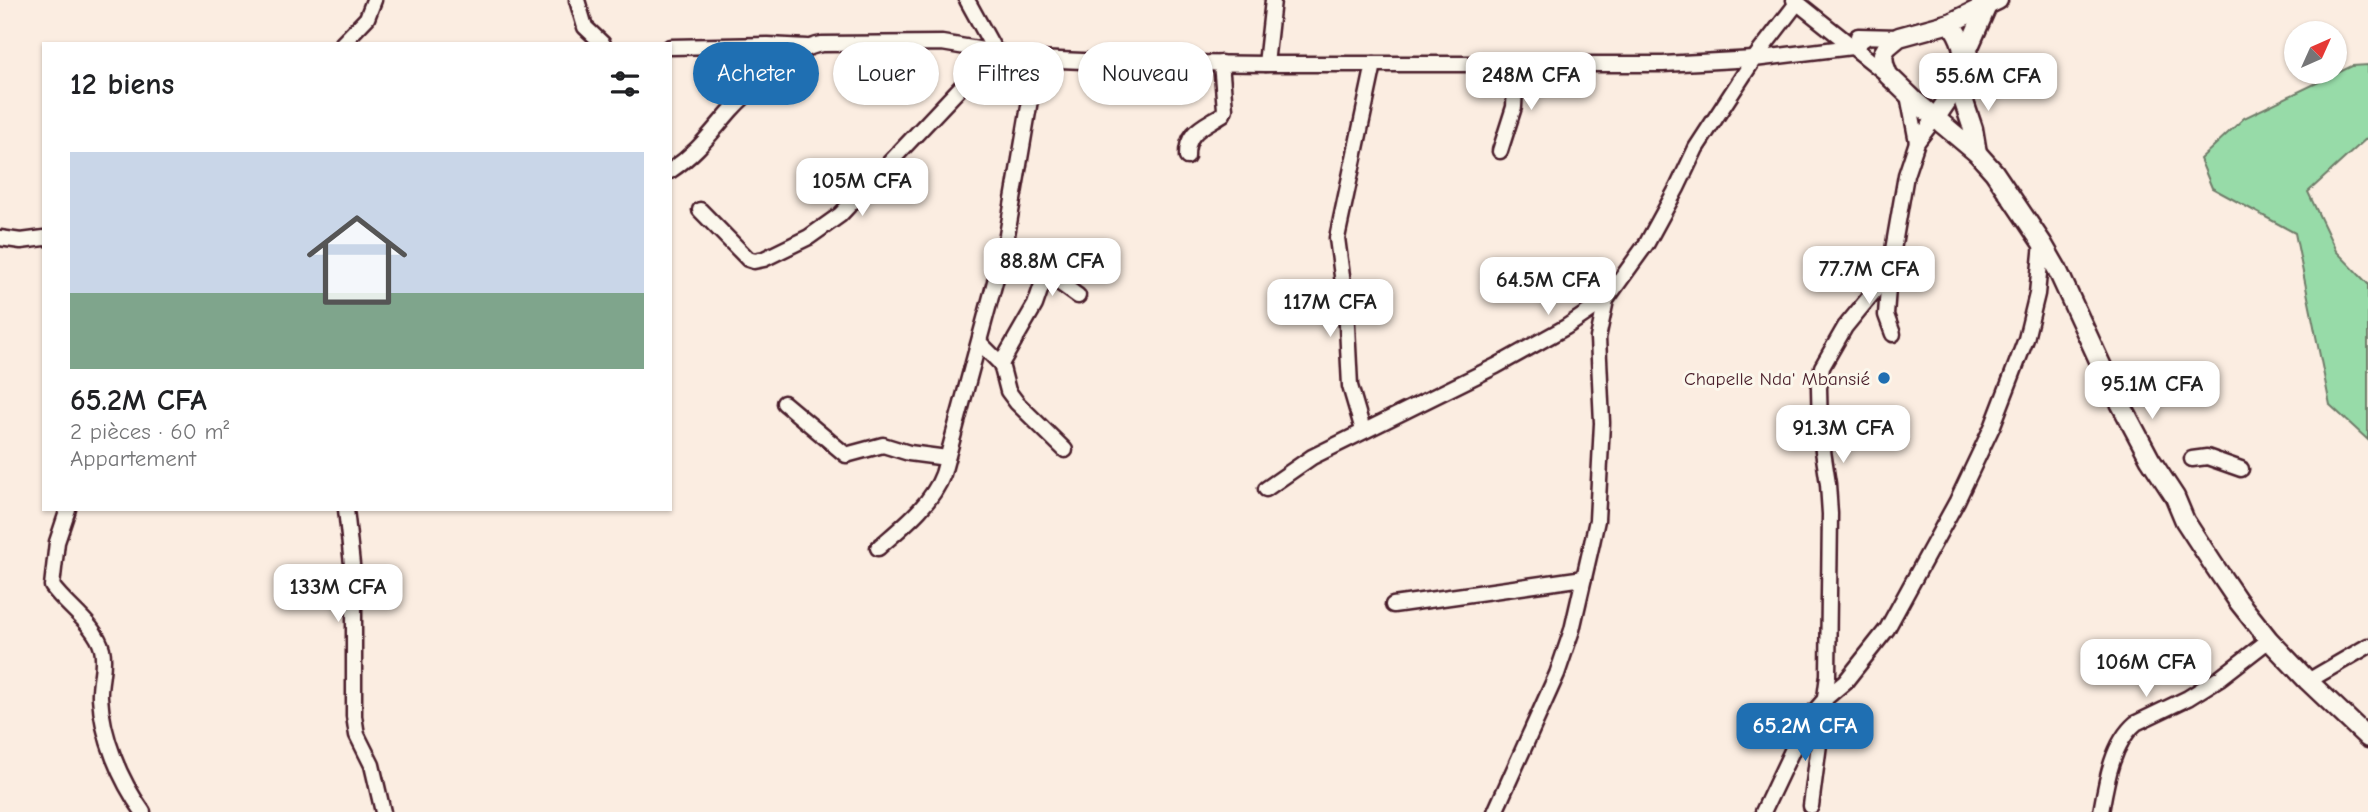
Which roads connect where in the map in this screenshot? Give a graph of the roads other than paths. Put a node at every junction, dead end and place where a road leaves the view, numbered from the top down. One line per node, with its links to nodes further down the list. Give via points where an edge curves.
1 (374, 0): 11 (street, via 368,18)
2 (577, 0): 12 (street, via 585,27)
3 (967, 0): 13 (street)
4 (1273, 0): 23 (street)
5 (1796, 2): 8 (street); 20 (street)
6 (1992, 4): 7 (main road); 19 (main road)
7 (1950, 23): 10 (main road); 19 (main road, via 1958,32)
8 (1838, 36): 9 (street); 18 (street)
9 (1867, 37): 10 (street); 18 (street)
10 (1899, 37): 26 (main road, via 1883,54)
11 (344, 42)
12 (601, 42)
13 (990, 42)
14 (953, 44): 15 (street)
15 (819, 46)
16 (672, 47): 17 (street)
17 (693, 47)
18 (1852, 47): 20 (street); 26 (street)
19 (1964, 58): 27 (main road)
20 (1754, 59): 25 (street); 46 (street, via 1696,148 1647,243)
21 (1064, 60): 22 (street)
22 (1221, 63): 23 (street); 36 (street, via 1223,114 1190,137)
23 (1266, 64): 24 (street)
24 (1374, 64): 25 (street); 51 (street, via 1338,238 1350,386)
25 (1516, 64): 34 (street, via 1514,107)
26 (1888, 75): 28 (main road)
27 (1958, 84): 32 (main road); 35 (main road)
28 (1908, 95): 32 (main road); 33 (street)
29 (953, 96): 38 (street, via 840,215 809,237 764,259 748,260)
30 (736, 105): 37 (street, via 711,136)
31 (1029, 105): 41 (street)
32 (1936, 117): 33 (street); 35 (main road)
33 (1917, 142): 44 (street, via 1902,190)
34 (1500, 152)
35 (1977, 153): 42 (main road)
36 (1187, 158)
37 (672, 169)
38 (700, 210)
39 (0, 238): 40 (street)
40 (42, 238)
41 (1006, 241): 43 (street); 48 (street)
42 (2042, 243): 62 (main road, via 2108,380 2185,521); 65 (street, via 2026,339 1957,501 1887,629 1845,682)
43 (1046, 273): 45 (street); 49 (street, via 1035,305)
44 (1889, 273): 47 (street, via 1886,315); 65 (street, via 1822,367 1820,431 1830,514)
45 (1078, 296)
46 (1606, 300): 51 (street, via 1496,366); 60 (street, via 1598,338 1597,520)
47 (1893, 334)
48 (980, 343): 49 (street); 53 (street)
49 (1001, 365): 52 (street, via 1008,391 1017,403)
50 (785, 403): 53 (street, via 846,455 883,445)
51 (1363, 430): 56 (street)
52 (1065, 450)
53 (947, 458): 59 (street, via 934,492)
54 (2192, 459): 55 (street, via 2207,457)
55 (2241, 469)
56 (1266, 489)
57 (67, 511): 68 (street, via 52,564 52,586 98,639 103,723)
58 (346, 511): 69 (street, via 354,583 354,716)
59 (878, 548)
60 (1584, 578): 61 (street); 70 (street, via 1557,674)
61 (1393, 605)
62 (2269, 640): 64 (main road); 72 (street, via 2189,698 2129,729 2121,740)
63 (2368, 646): 64 (street)
64 (2308, 681): 66 (main road)
65 (1826, 698): 67 (street); 71 (street, via 1807,721)
66 (2368, 738)
67 (1811, 806)
68 (143, 812)
69 (383, 812)
70 (1495, 812)
71 (1763, 812)
72 (2101, 812)

